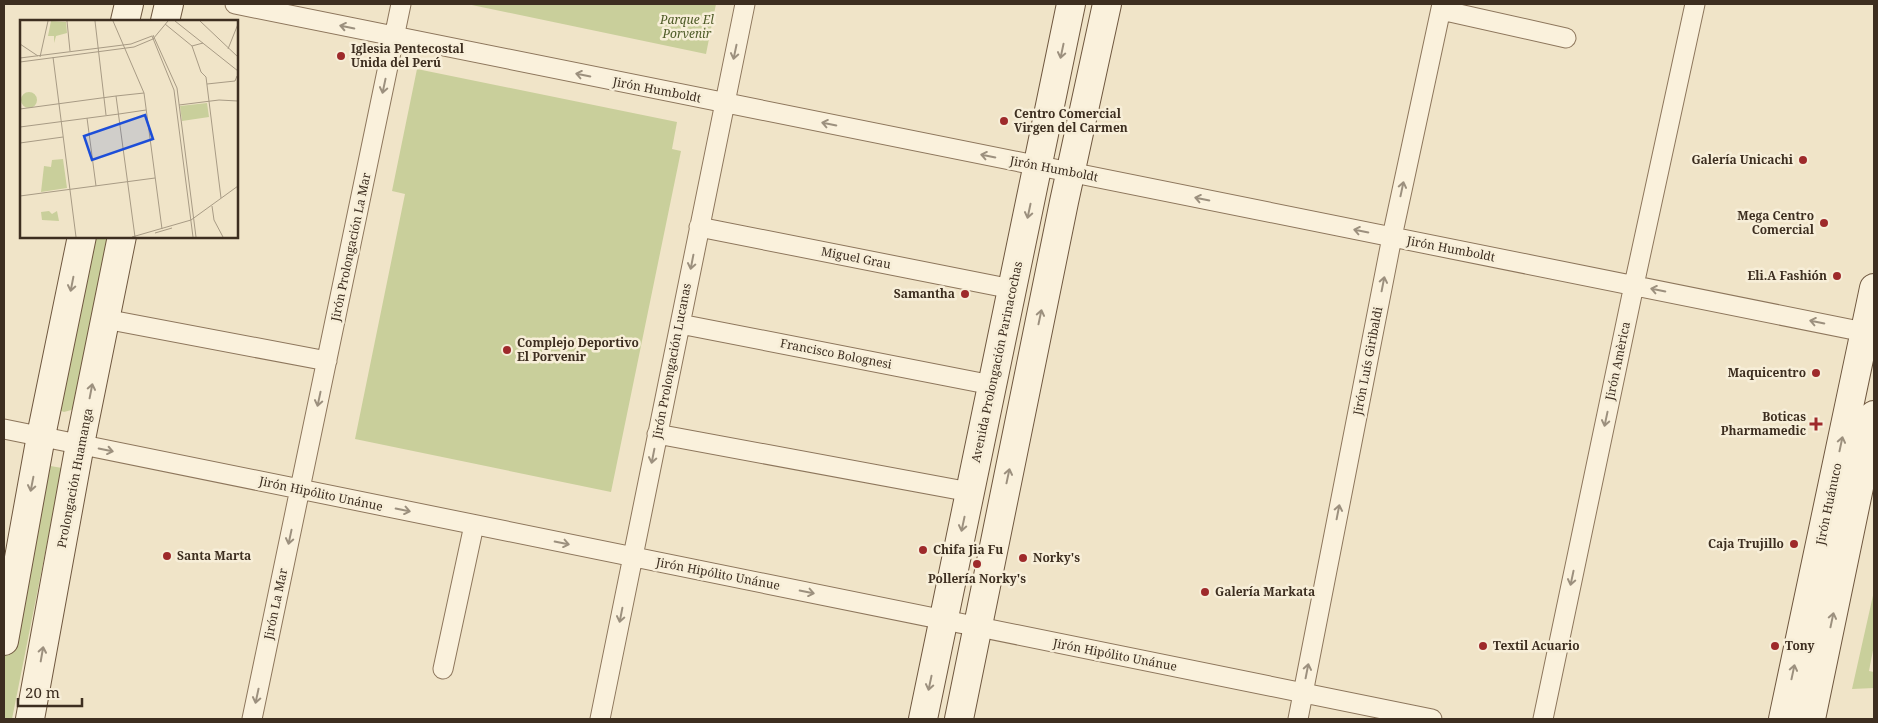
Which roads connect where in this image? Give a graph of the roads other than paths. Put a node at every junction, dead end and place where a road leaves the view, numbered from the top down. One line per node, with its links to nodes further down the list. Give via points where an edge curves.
1 (129, 4): 10 (street)
2 (169, 4): 11 (street)
3 (235, 4): 12 (street, Jirón Humboldt, one-way to 3)
4 (401, 4): 12 (street, Jirón Prolongación La Mar)
5 (745, 4): 14 (street, Jirón Prolongación Lucanas, one-way to 14)
6 (1072, 4): 15 (street, Avenida Prolongación Parinacochas, one-way to 15)
7 (1107, 4): 16 (street)
8 (1695, 4): 21 (street, Jirón Amèrica)
9 (1442, 7): 13 (street); 18 (street, Jirón Luís Giribaldi, one-way to 9)
10 (125, 20)
11 (165, 20)
12 (394, 37): 14 (street, Jirón Humboldt, one-way to 12); 27 (street, Jirón Prolongación La Mar, one-way to 27)
13 (1566, 38)
14 (724, 103): 15 (street, Jirón Humboldt, one-way to 14); 17 (street, Jirón Prolongación Lucanas)
15 (1038, 166): 16 (street, Jirón Humboldt); 23 (street, Avenida Prolongación Parinacochas, one-way to 23)
16 (1070, 173): 18 (street, Jirón Humboldt, one-way to 16); 39 (street, one-way to 16)
17 (699, 227): 23 (street, Miguel Grau); 25 (street, Jirón Prolongación Lucanas, one-way to 25)
18 (1392, 237): 21 (street, Jirón Humboldt); 42 (street, Jirón Luís Giribaldi, one-way to 18)
19 (82, 238): 32 (street, one-way to 32)
20 (122, 238): 24 (street, Prolongación Huamanga)
21 (1634, 285): 26 (street, Jirón Humboldt, one-way to 21); 50 (street, Jirón Amèrica, one-way to 50)
22 (1874, 288): 26 (street, Jirón Huánuco)
23 (1012, 289): 28 (street, Avenida Prolongación Parinacochas)
24 (106, 319): 27 (street); 33 (street, Prolongación Huamanga, one-way to 24)
25 (680, 324): 28 (street, Francisco Bolognesi); 31 (street, Jirón Prolongación Lucanas)
26 (1870, 333): 51 (street, Jirón Huánuco, one-way to 26)
27 (327, 361): 34 (street, Jirón Prolongación La Mar, one-way to 34)
28 (992, 385): 35 (street, Avenida Prolongación Parinacochas)
29 (1874, 415): 52 (street, one-way to 29)
30 (4, 429): 32 (street, Jirón Hipólito Unánue)
31 (658, 434): 35 (street); 37 (street, Jirón Prolongación Lucanas, one-way to 37)
32 (42, 436): 33 (street, Jirón Hipólito Unánue); 40 (street, one-way to 40)
33 (80, 444): 34 (street, Jirón Hipólito Unánue, one-way to 34); 43 (street, Prolongación Huamanga, one-way to 33)
34 (300, 490): 36 (street, Jirón Hipólito Unánue, one-way to 36); 44 (street, Jirón La Mar, one-way to 44)
35 (970, 492): 38 (street, Avenida Prolongación Parinacochas, one-way to 38)
36 (474, 525): 37 (street, Jirón Hipólito Unánue, one-way to 37); 41 (street)
37 (633, 557): 38 (street, Jirón Hipólito Unánue, one-way to 38); 45 (street, Jirón Prolongación Lucanas, one-way to 45)
38 (944, 620): 39 (street, Jirón Hipólito Unánue); 46 (street, Avenida Prolongación Parinacochas, one-way to 46)
39 (977, 627): 42 (street, Jirón Hipólito Unánue); 47 (street)
40 (4, 641)
41 (443, 669)
42 (1303, 693): 48 (street, Jirón Luís Giribaldi); 49 (street, Jirón Hipólito Unánue)
43 (30, 719)
44 (252, 719)
45 (600, 719)
46 (923, 719)
47 (958, 719)
48 (1298, 719)
49 (1432, 719)
50 (1543, 719)
51 (1783, 719)
52 (1811, 719)

